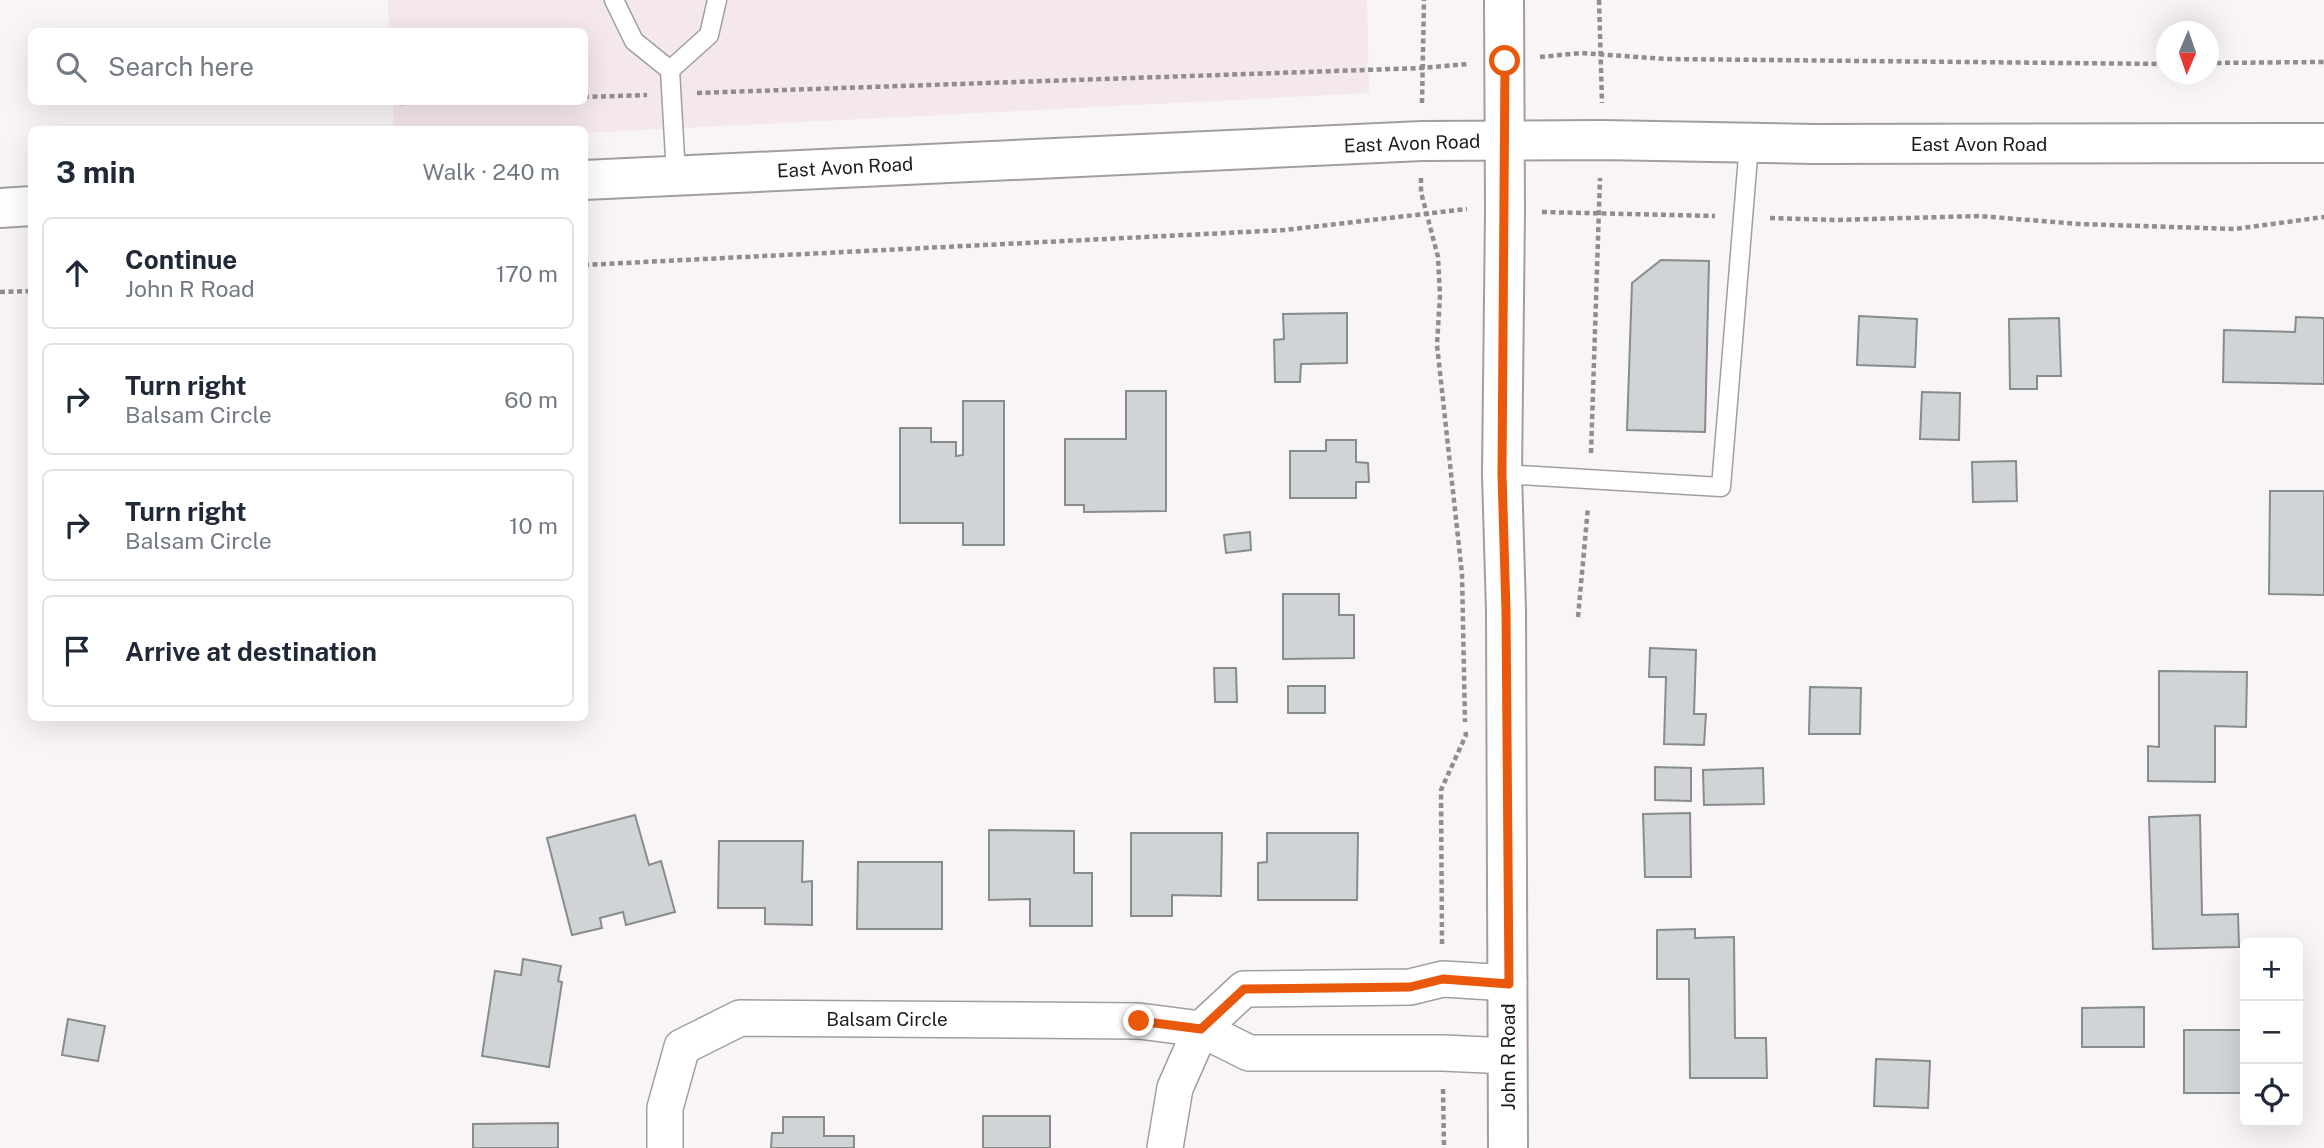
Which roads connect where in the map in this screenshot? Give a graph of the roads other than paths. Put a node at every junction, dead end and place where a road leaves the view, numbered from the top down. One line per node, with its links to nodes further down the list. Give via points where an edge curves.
1 (614, 0): 4 (lane, via 634,41)
2 (717, 0): 4 (lane, via 709,35)
3 (1504, 0): 5 (main road, John R Road)
4 (670, 70): 8 (lane)
5 (1505, 141): 6 (main road, East Avon Road); 8 (main road, East Avon Road, via 1422,141); 12 (main road, John R Road)
6 (1749, 144): 7 (main road, East Avon Road); 12 (lane, via 1721,487)
7 (2324, 144)
8 (676, 176): 9 (main road, East Avon Road)
9 (588, 180)
10 (28, 206): 11 (main road)
11 (0, 208)
12 (1502, 474): 13 (main road, John R Road)
13 (1509, 984): 14 (street, via 1443,979 1410,987 1244,989); 15 (main road, John R Road)
14 (1201, 1029): 15 (street, Balsam Circle, via 1248,1053); 16 (street, Balsam Circle, via 1139,1021 740,1018 682,1047 665,1108); 17 (street, via 1175,1088)
15 (1508, 1056): 18 (main road, John R Road)
16 (665, 1148)
17 (1165, 1148)
18 (1508, 1148)

